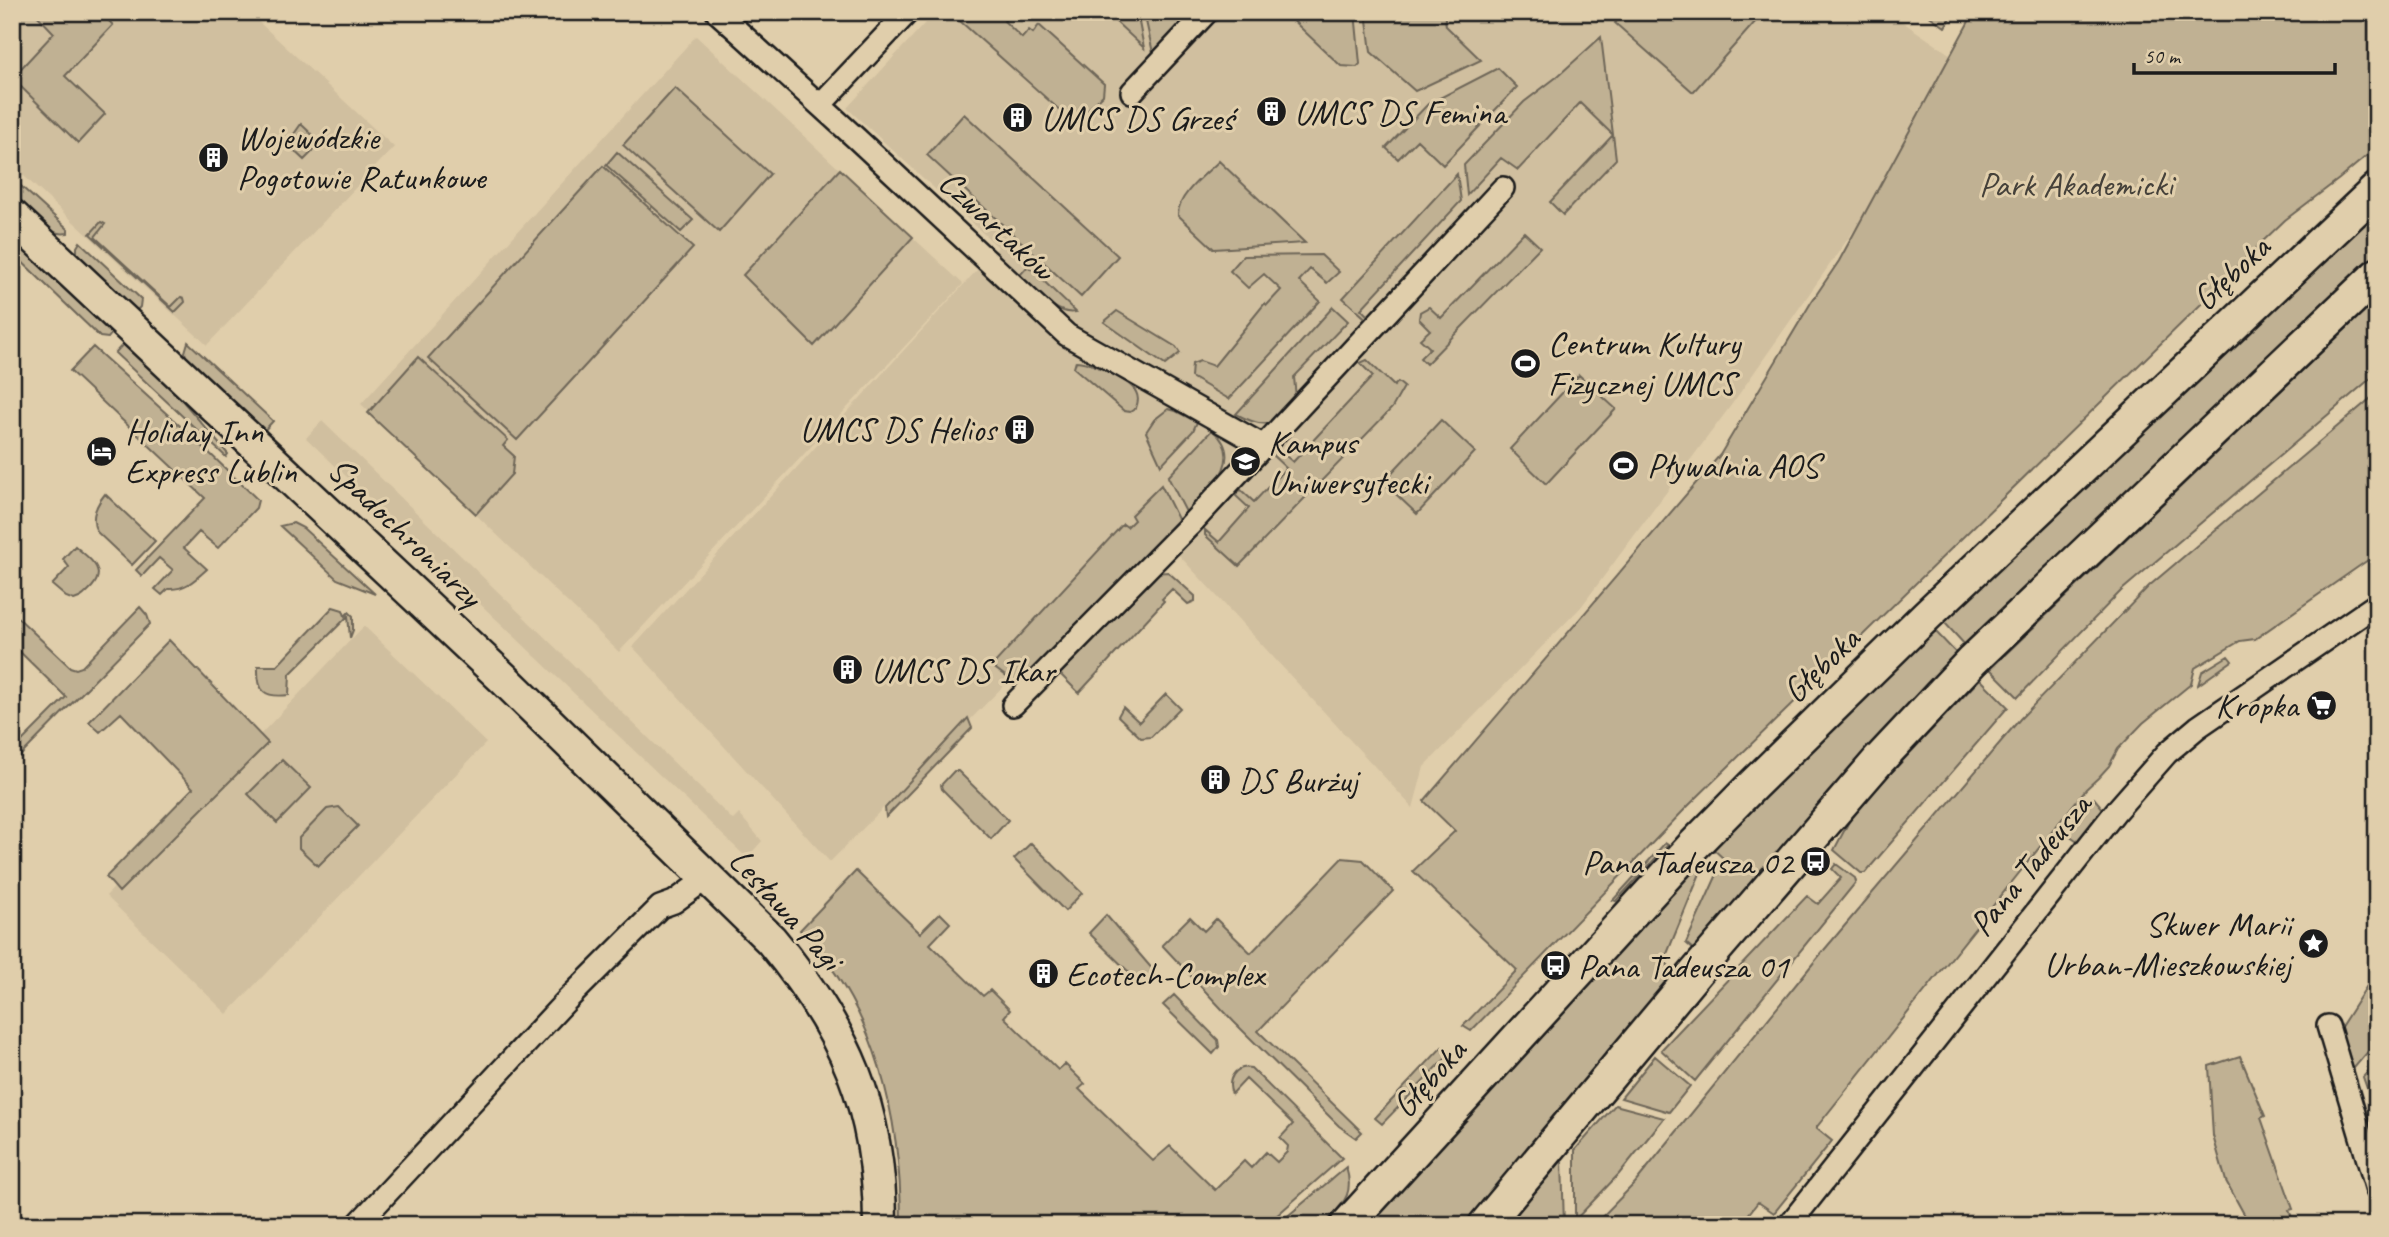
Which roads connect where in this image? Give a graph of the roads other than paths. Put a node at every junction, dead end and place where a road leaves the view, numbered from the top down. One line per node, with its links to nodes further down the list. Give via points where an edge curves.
1 (717, 12): 5 (street, Czwartaków)
2 (908, 12): 5 (street)
3 (1206, 12): 4 (street)
4 (1132, 92)
5 (820, 105): 10 (street, Czwartaków, via 1067,335)
6 (1503, 188): 10 (street)
7 (2377, 189): 19 (street, Głęboka, via 1753,785)
8 (12, 216): 12 (street, Spadochroniarzy)
9 (2377, 275): 20 (street, via 1972,661 1888,750)
10 (1262, 445): 13 (street)
11 (2377, 604): 21 (street, Pana Tadeusza, via 2167,752)
12 (528, 702): 14 (street, Lesława Pagi)
13 (1013, 705)
14 (708, 877): 17 (street, via 660,907); 18 (street, Lesława Pagi, via 771,940 831,1022 868,1116)
15 (2328, 1026): 16 (street)
16 (2377, 1190)
17 (357, 1225)
18 (880, 1225)
19 (1347, 1225)
20 (1485, 1225)
21 (1789, 1225)

